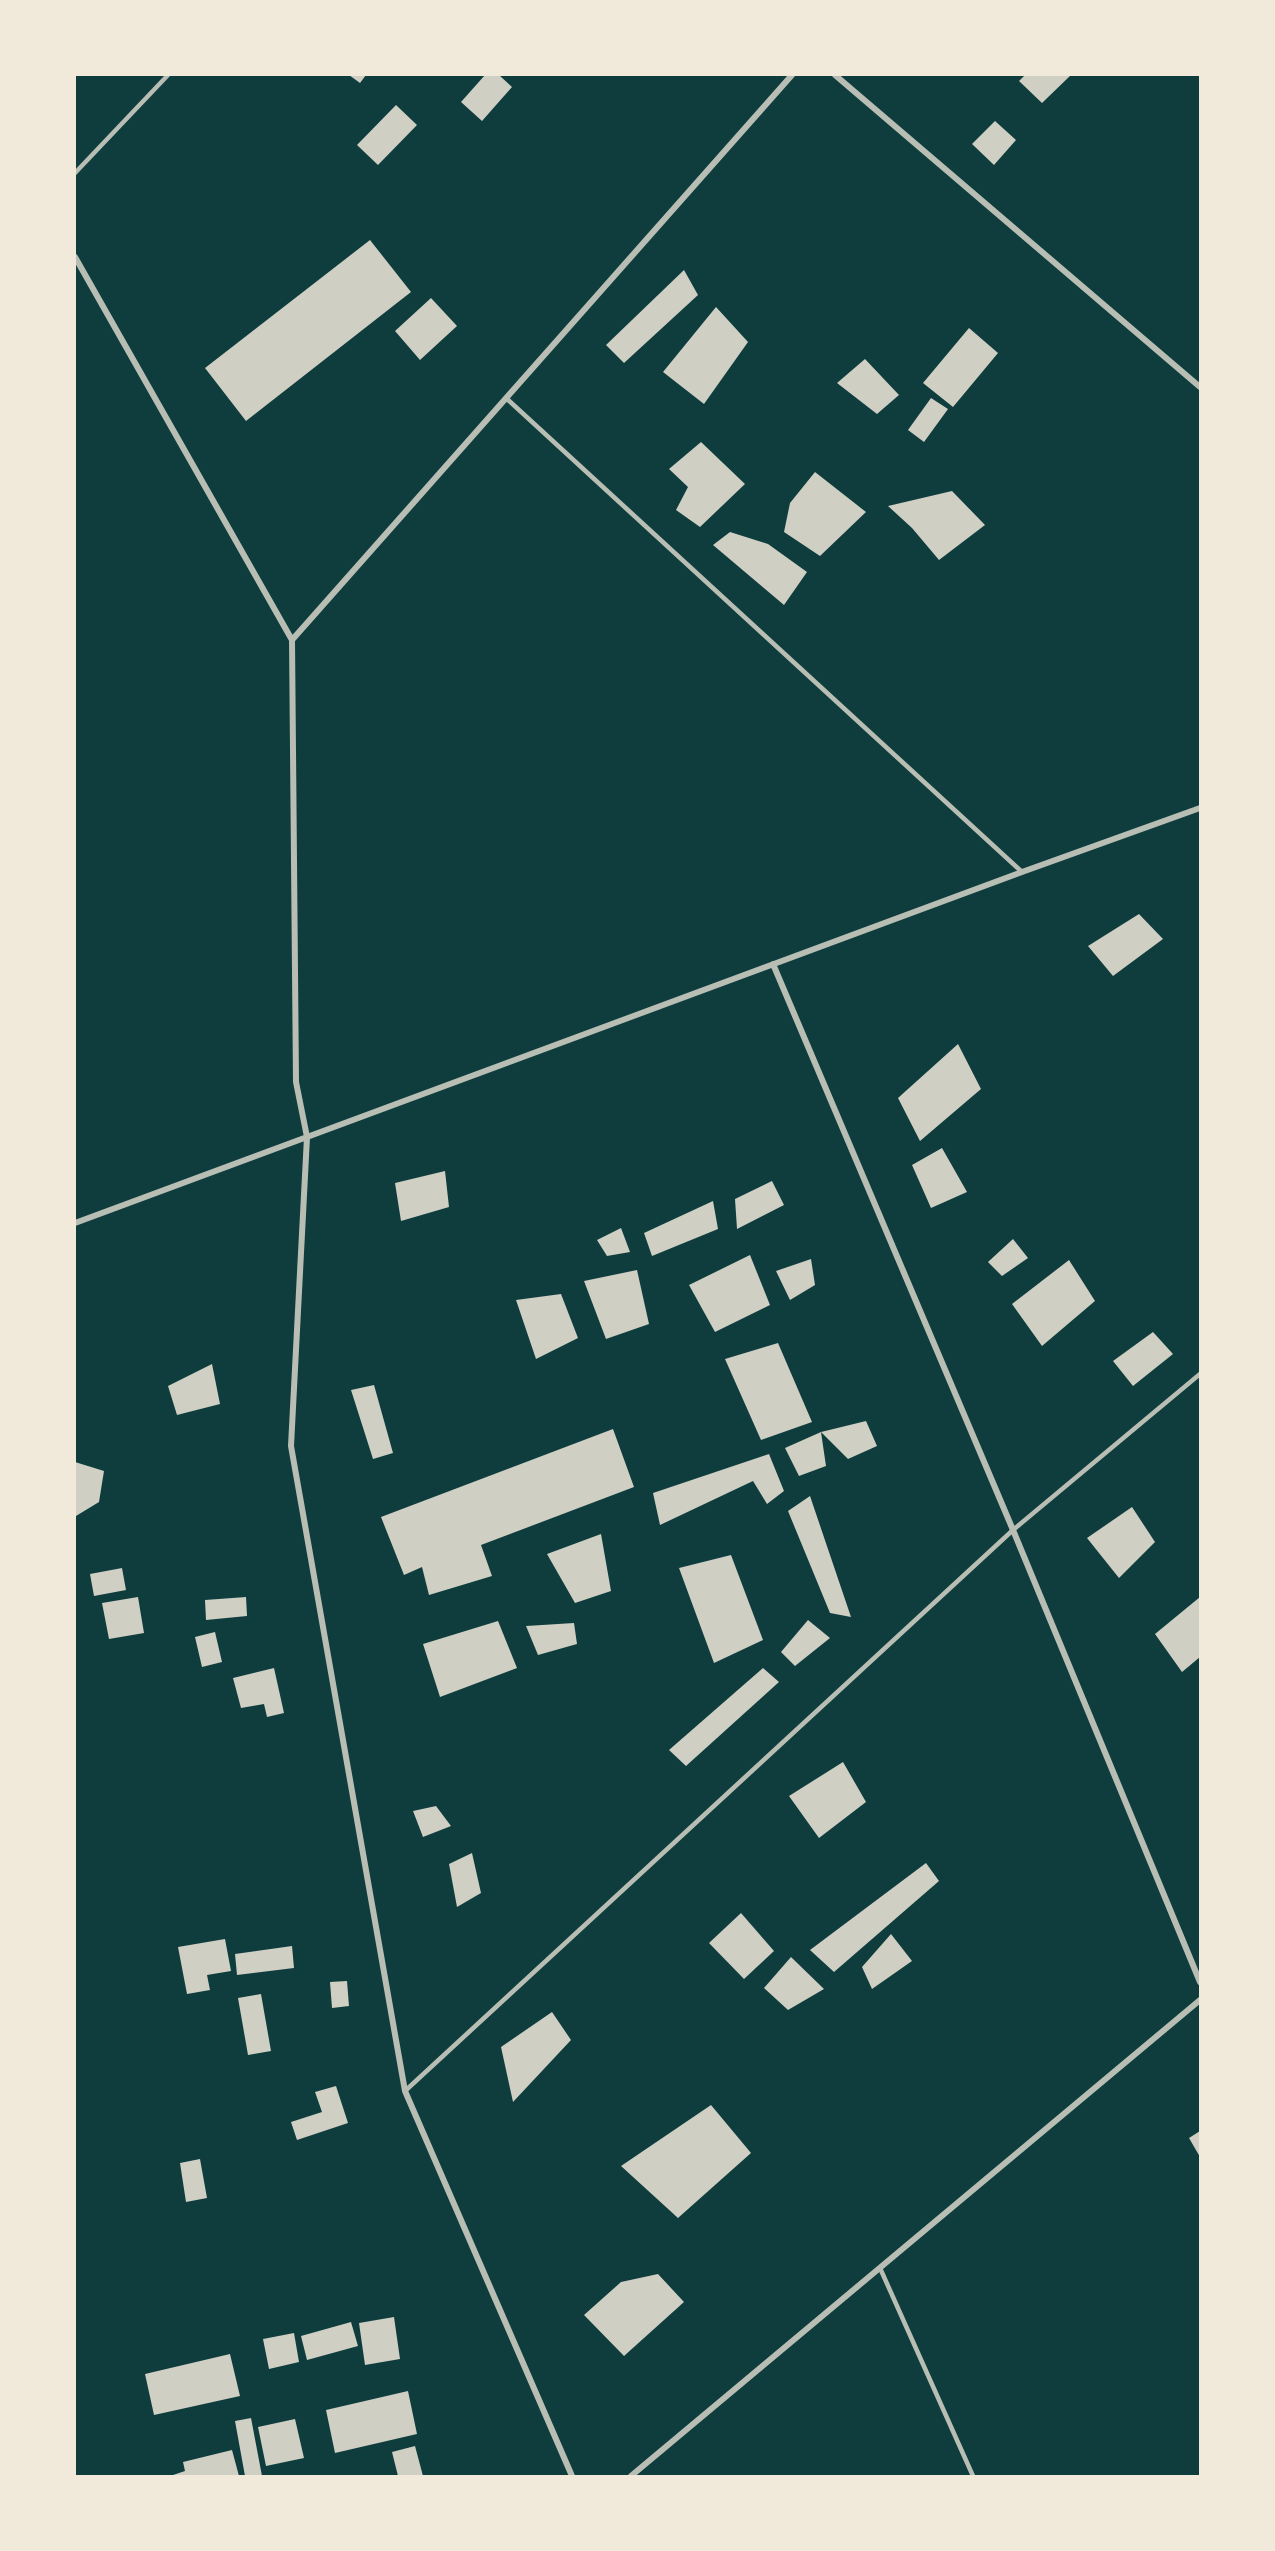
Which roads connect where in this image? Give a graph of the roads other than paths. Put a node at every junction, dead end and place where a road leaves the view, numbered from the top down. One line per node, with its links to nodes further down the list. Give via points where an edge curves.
1 (168, 75): 4 (lane)
2 (792, 75): 7 (street)
3 (835, 75): 6 (street)
4 (75, 173)
5 (75, 257): 8 (street)
6 (1200, 387)
7 (506, 398): 8 (street); 10 (lane)
8 (292, 640): 12 (street, via 296,1082)
9 (1200, 808): 10 (street)
10 (1023, 872): 11 (street)
11 (773, 964): 12 (street); 15 (street)
12 (307, 1137): 13 (street); 18 (street, via 291,1446)
13 (75, 1223)
14 (1200, 1374): 15 (lane)
15 (1013, 1530): 16 (street); 18 (lane)
16 (1200, 1982)
17 (1200, 2000): 19 (street)
18 (405, 2091): 20 (street)
19 (880, 2268): 21 (street); 22 (lane)
20 (572, 2476)
21 (631, 2476)
22 (974, 2476)

